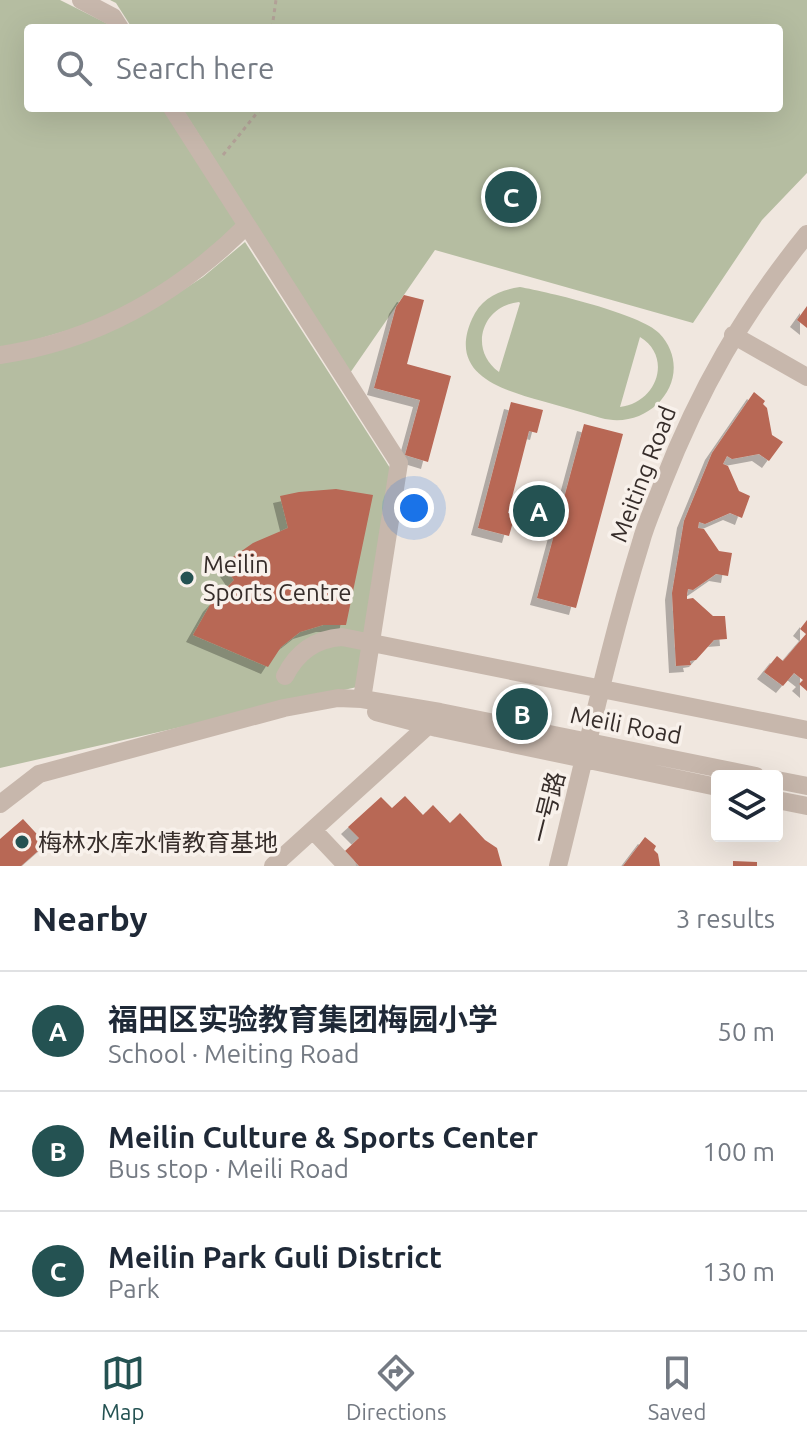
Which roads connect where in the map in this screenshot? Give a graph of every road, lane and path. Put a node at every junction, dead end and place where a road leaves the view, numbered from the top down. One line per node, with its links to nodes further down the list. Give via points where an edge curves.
1 (81, 0): 3 (street)
2 (276, 0): 4 (path)
3 (117, 24)
4 (273, 24)
5 (175, 112): 7 (street)
6 (258, 112): 7 (path)
7 (211, 169): 8 (street)
8 (247, 225): 11 (street, via 195,272 138,309 63,341); 13 (street, via 399,463)
9 (807, 234): 10 (street, Meiting Road)
10 (733, 335): 12 (street); 15 (street, Meiting Road, via 698,400 641,540)
11 (0, 355)
12 (807, 377)
13 (371, 642): 14 (street, via 327,638 292,663); 15 (street); 16 (street)
14 (285, 676)
15 (603, 689): 18 (street); 19 (street, Meiting Road)
16 (362, 699): 17 (street); 23 (street, via 284,708 39,774)
17 (435, 722): 19 (street, Meili Road); 23 (street, via 371,711 329,711); 29 (street)
18 (807, 730)
19 (587, 751): 20 (street, Meili Road); 24 (street, Meili Road); 32 (street, 一号路)
20 (715, 770)
21 (783, 781): 25 (street)
22 (0, 785): 23 (street)
23 (25, 785): 27 (street)
24 (711, 785)
25 (807, 786)
26 (783, 801): 28 (street)
27 (0, 804)
28 (807, 806)
29 (313, 830): 30 (street); 31 (street)
30 (273, 866)
31 (347, 866)
32 (558, 866)

